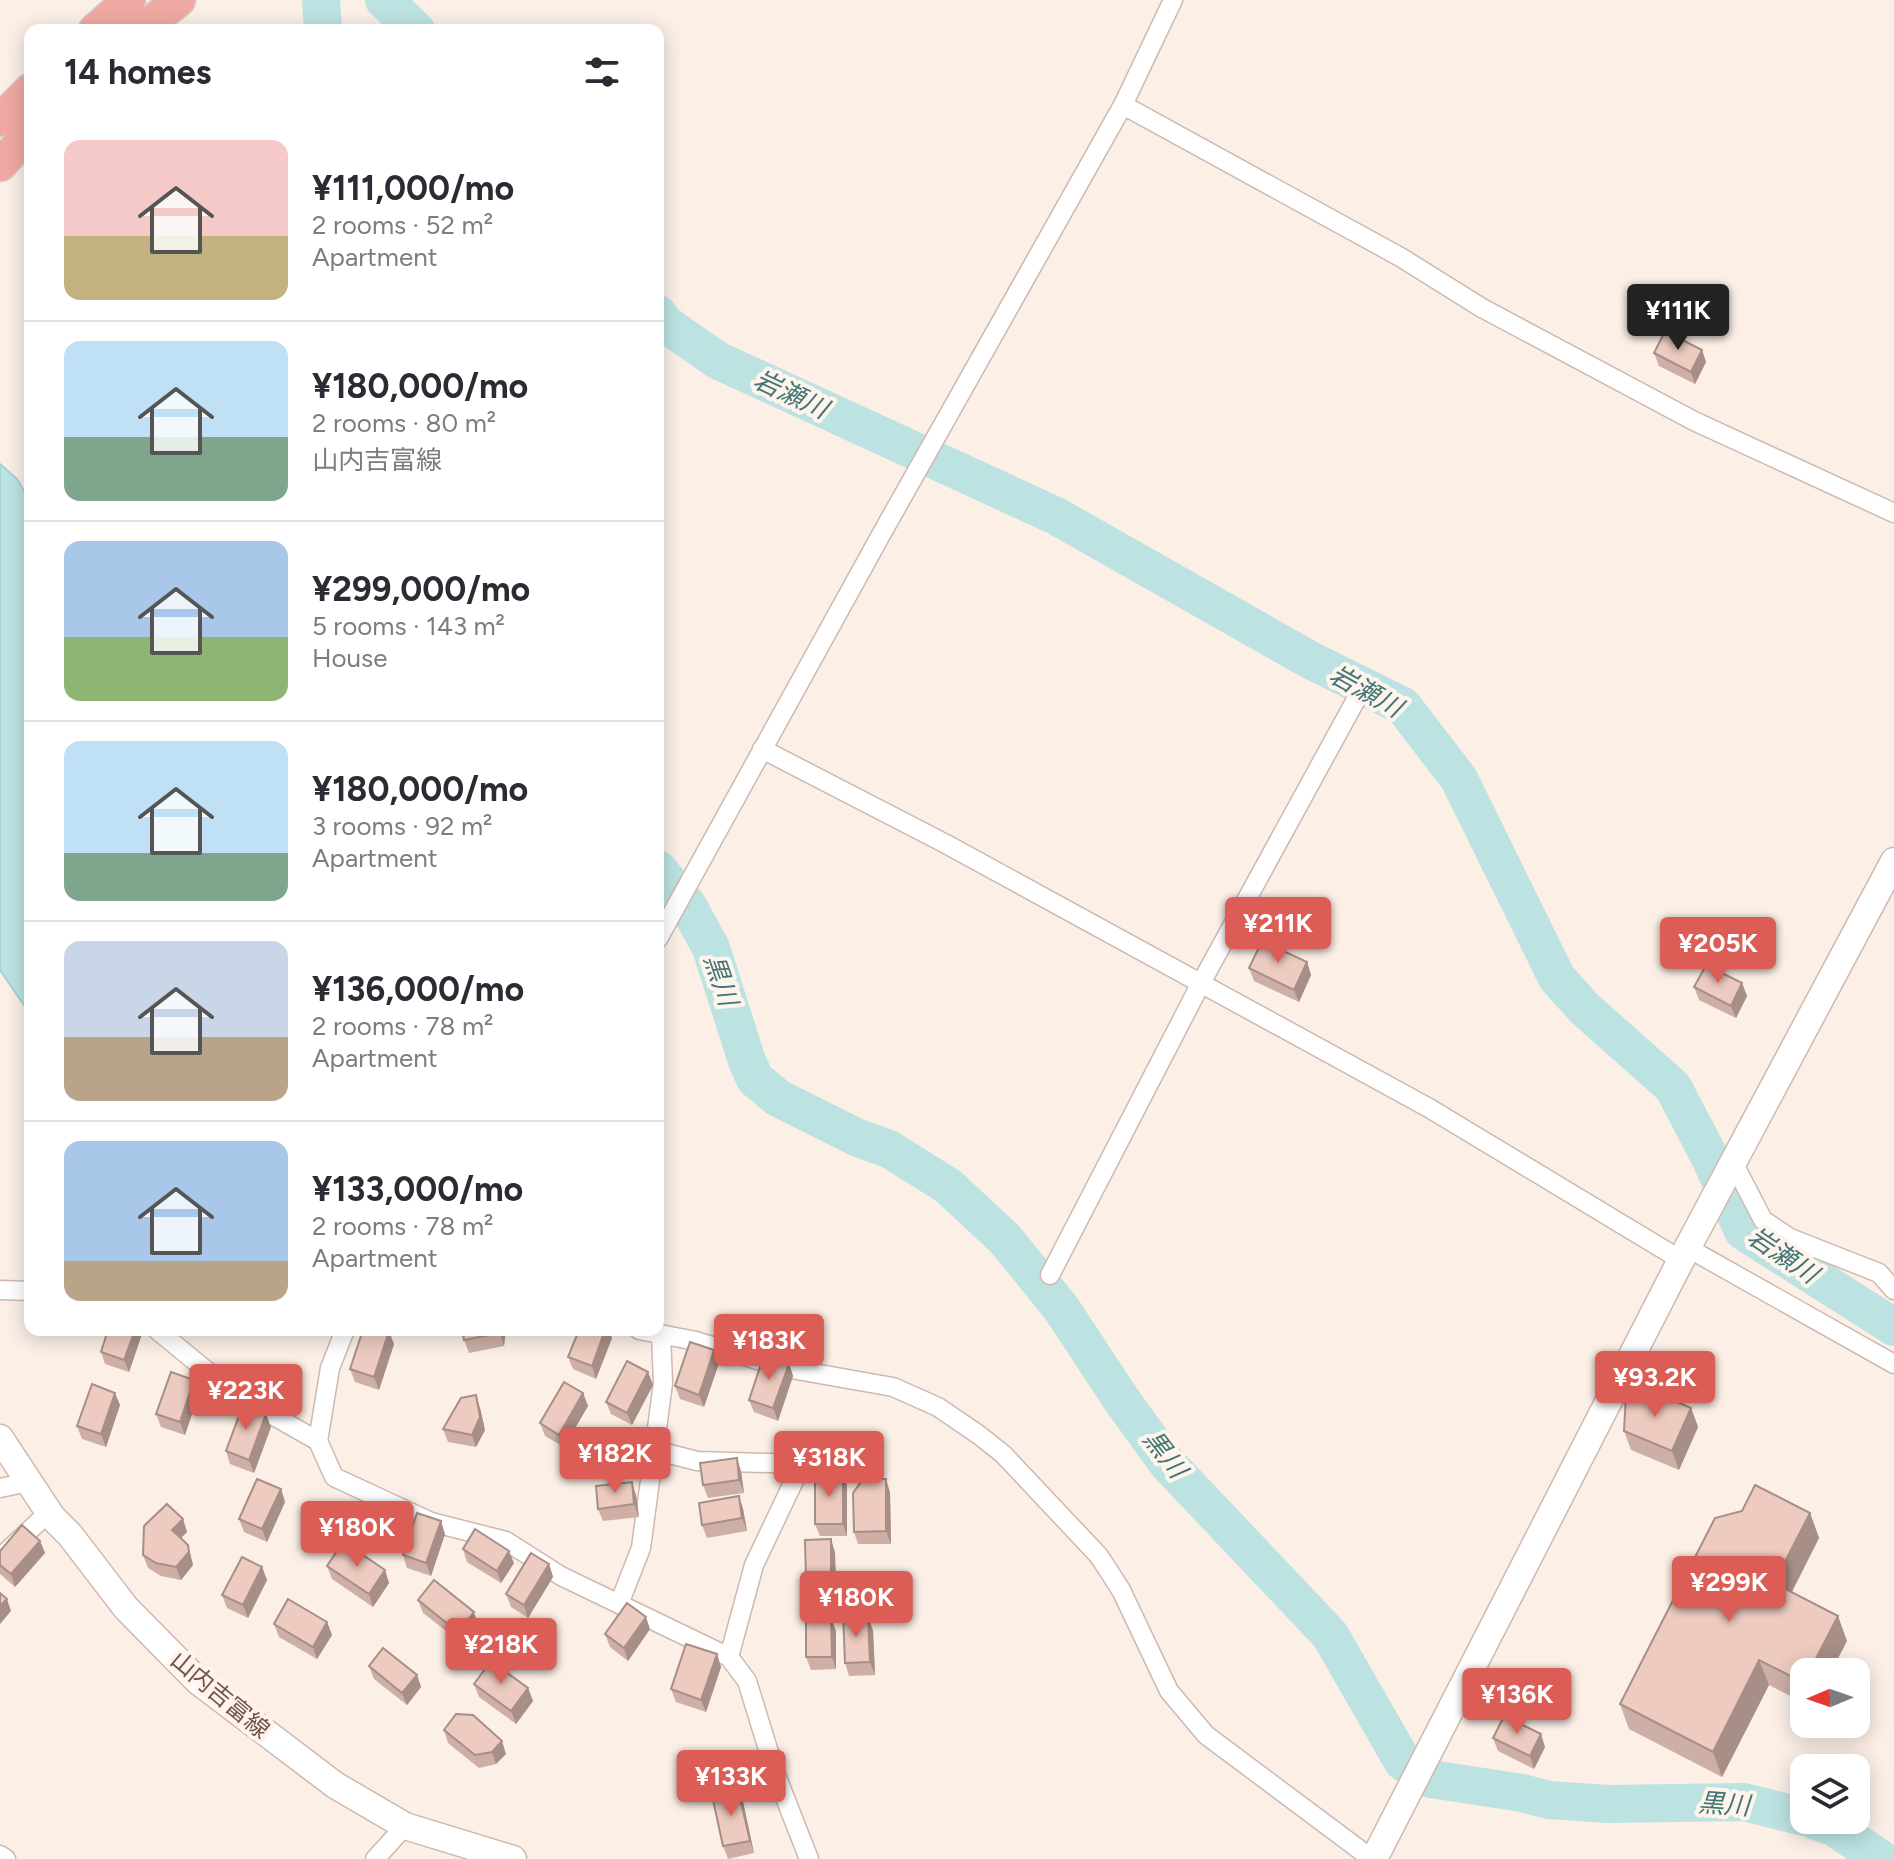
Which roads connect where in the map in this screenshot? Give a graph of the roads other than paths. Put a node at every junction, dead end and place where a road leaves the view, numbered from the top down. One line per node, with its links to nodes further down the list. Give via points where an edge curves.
1 (129, 0): 4 (highway)
2 (179, 0): 5 (highway)
3 (1173, 0): 7 (street)
4 (102, 24)
5 (149, 24)
6 (24, 96): 8 (highway)
7 (1123, 105): 11 (street, via 1694,421); 13 (street)
8 (0, 120)
9 (24, 139): 10 (highway)
10 (0, 165)
11 (1894, 513)
12 (1358, 696): 16 (street)
13 (762, 749): 15 (street); 16 (street)
14 (1894, 861): 17 (street)
15 (664, 928)
16 (1201, 983): 18 (street); 19 (street)
17 (1730, 1172): 18 (street); 21 (street, via 1763,1220 1790,1238 1879,1273)
18 (1685, 1254): 27 (street); 43 (street)
19 (1050, 1275)
20 (0, 1290): 22 (street)
21 (1894, 1290)
22 (24, 1291)
23 (664, 1335): 43 (street, via 780,1367 893,1387 938,1407 979,1435 1099,1556 1169,1691 1206,1735)
24 (164, 1336): 29 (street, via 235,1394)
25 (343, 1336): 29 (street, via 330,1368)
26 (661, 1336): 30 (street, via 663,1383)
27 (1894, 1364)
28 (0, 1438): 31 (street, 山内吉富線)
29 (318, 1441): 35 (street, via 334,1477 431,1522 506,1541)
30 (654, 1450): 35 (street, via 641,1548); 36 (street, via 697,1461 802,1464 754,1565)
31 (29, 1482): 32 (street); 33 (street, 山内吉富線)
32 (0, 1488)
33 (49, 1512): 34 (street); 37 (street, 山内吉富線, via 126,1608 199,1682 335,1785)
34 (0, 1558)
35 (619, 1604): 36 (street)
36 (729, 1657): 42 (street, via 747,1681)
37 (405, 1826): 40 (street); 41 (street, 山内吉富線)
38 (0, 1855): 39 (street)
39 (6, 1859)
40 (375, 1859)
41 (513, 1859)
42 (809, 1859)
43 (1373, 1859)

